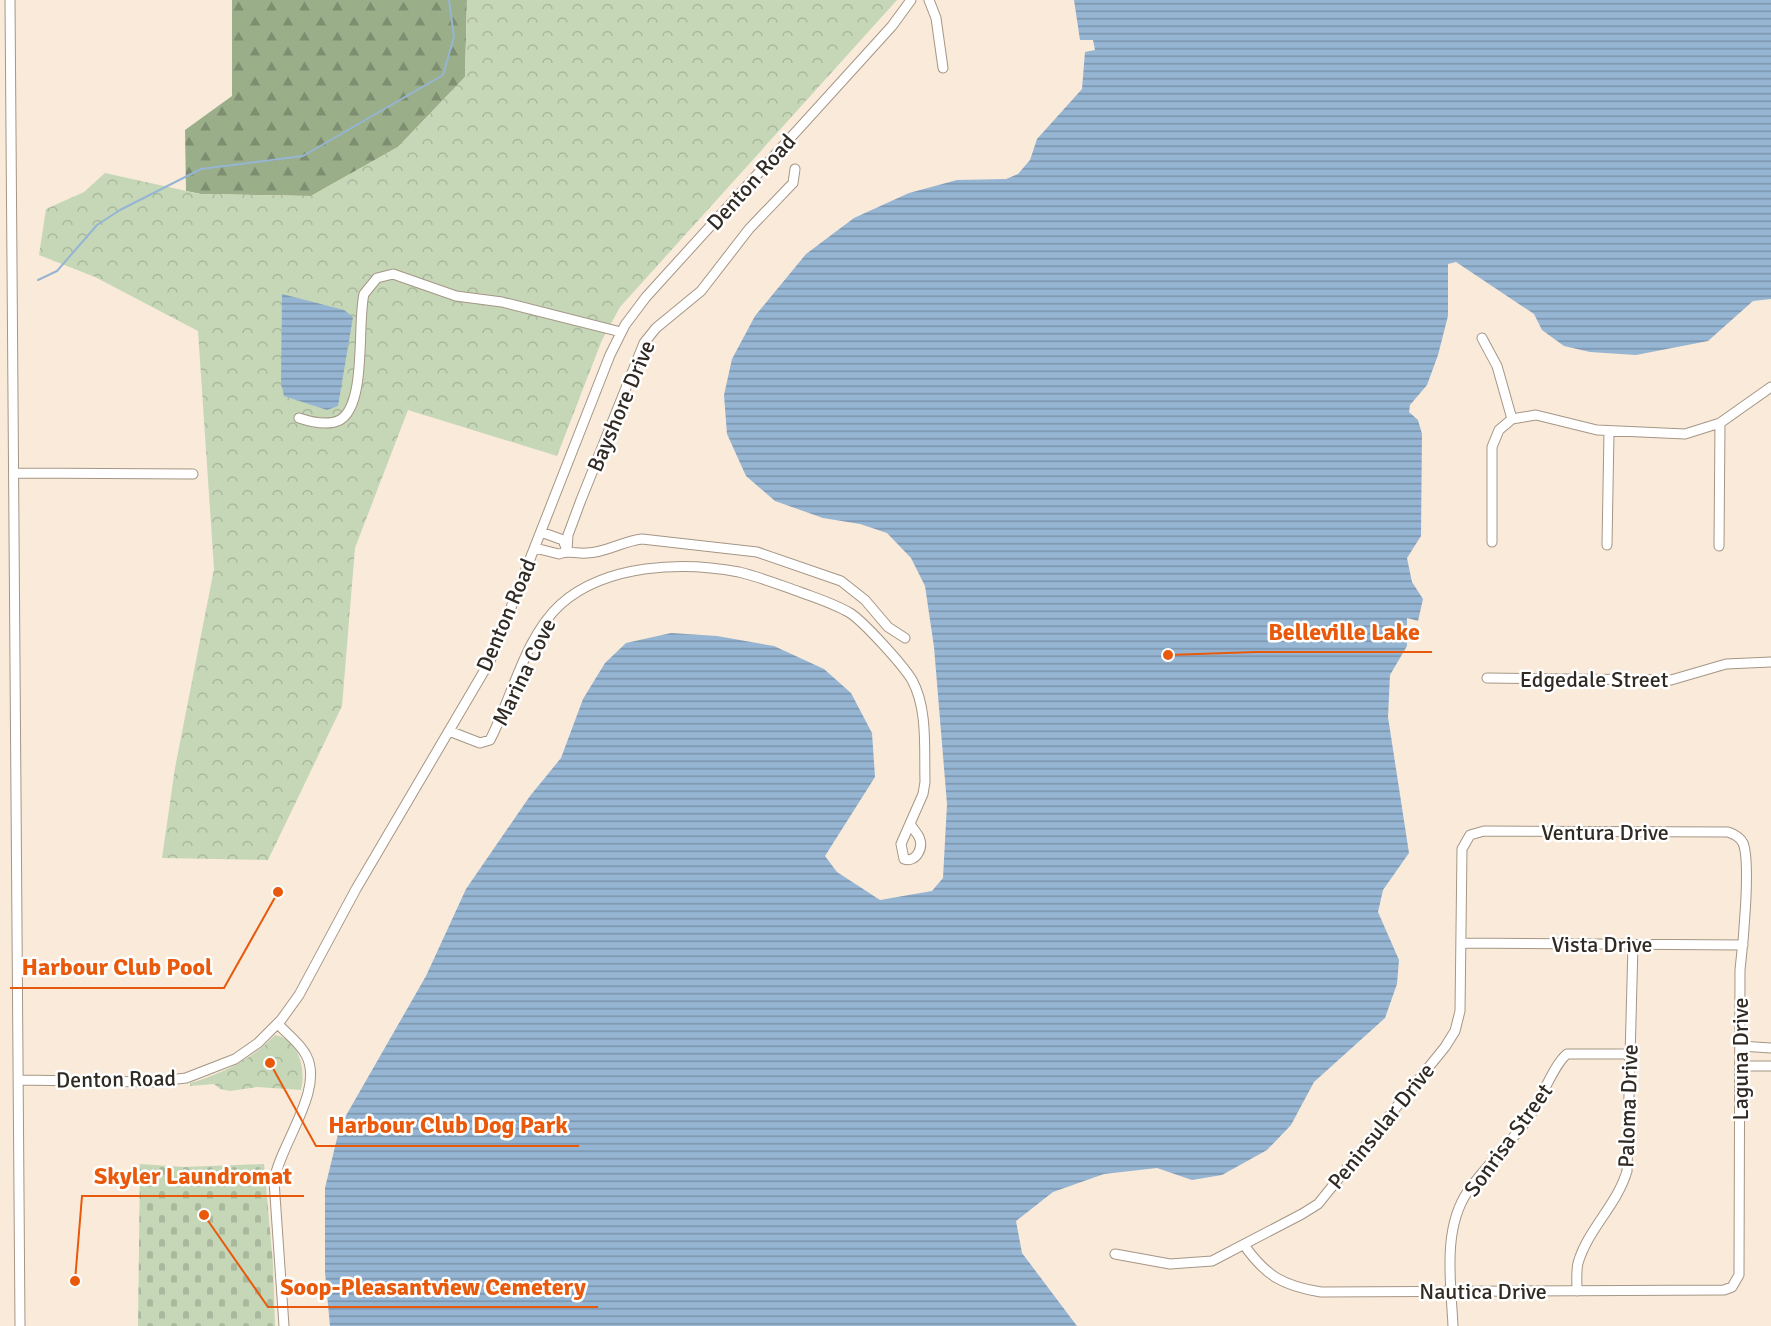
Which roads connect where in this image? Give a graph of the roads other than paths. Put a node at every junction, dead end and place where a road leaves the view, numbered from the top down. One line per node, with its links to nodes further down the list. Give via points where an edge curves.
1 (10, 0): 13 (street)
2 (911, 0): 6 (street, Denton Road, via 892,26 646,297)
3 (929, 0): 4 (street, via 936,18)
4 (943, 68)
5 (795, 169): 20 (street, Bayshore Drive, via 793,183 749,229 701,291 644,343 568,535)
6 (621, 332): 9 (street, via 502,302 456,296 404,276 384,275 371,283 364,294 356,390 348,413 329,423); 15 (street, Denton Road)
7 (1482, 339): 10 (street, via 1497,366)
8 (1771, 387): 11 (street)
9 (299, 418)
10 (1512, 419): 12 (street, via 1536,415); 16 (street, via 1499,430 1492,447)
11 (1720, 423): 12 (street, via 1685,434); 18 (street)
12 (1609, 432): 17 (street)
13 (15, 473): 14 (street); 37 (street)
14 (193, 474)
15 (541, 532): 19 (street, Denton Road); 20 (street, via 563,540)
16 (1492, 542)
17 (1607, 545)
18 (1719, 546)
19 (535, 548): 20 (street, via 559,554); 24 (street, Denton Road, via 492,655)
20 (567, 551): 21 (street, via 590,553 642,539 757,552 841,581 865,600 888,627)
21 (905, 638)
22 (1771, 662): 23 (street, Edgedale Street, via 1726,664 1671,680)
23 (1486, 678)
24 (450, 731): 25 (street, Marina Cove, via 480,743 490,740 541,627 579,591 606,579 657,569 698,567 738,572 853,615 910,676 922,711 925,782); 31 (street, Denton Road)
25 (911, 825)
26 (1470, 835): 27 (street, Ventura Drive, via 1484,831 1728,832); 28 (street, Peninsular Drive, via 1462,849)
27 (1739, 837): 30 (street, Laguna Drive, via 1745,850)
28 (1461, 943): 29 (street, Vista Drive); 38 (street, Peninsular Drive, via 1460,1011 1455,1031 1445,1047 1318,1204)
29 (1633, 944): 30 (street, Vista Drive); 34 (street, Paloma Drive)
30 (1743, 945): 32 (street, Laguna Drive)
31 (278, 1024): 37 (street, Denton Road, via 235,1059 186,1078 151,1082); 44 (street, via 304,1051 312,1076 274,1181)
32 (1740, 1046): 33 (street); 35 (street, Laguna Drive)
33 (1771, 1048)
34 (1629, 1054): 41 (street, Sonrisa Street, via 1567,1054 1560,1059 1532,1113 1468,1192 1457,1213 1452,1234); 42 (street, Paloma Drive, via 1627,1171 1622,1190 1586,1244 1578,1264)
35 (1740, 1066): 36 (street); 40 (street, Laguna Drive)
36 (1771, 1066)
37 (18, 1080): 43 (street)
38 (1244, 1245): 39 (street, Peninsular Drive, via 1212,1261 1189,1265); 41 (street, Nautica Drive, via 1260,1268 1300,1289)
39 (1114, 1254)
40 (1737, 1282): 42 (street, Nautica Drive, via 1724,1290)
41 (1451, 1291): 42 (street, Nautica Drive); 45 (street, Sonrisa Street)
42 (1577, 1291)
43 (20, 1326)
44 (284, 1326)
45 (1453, 1326)

